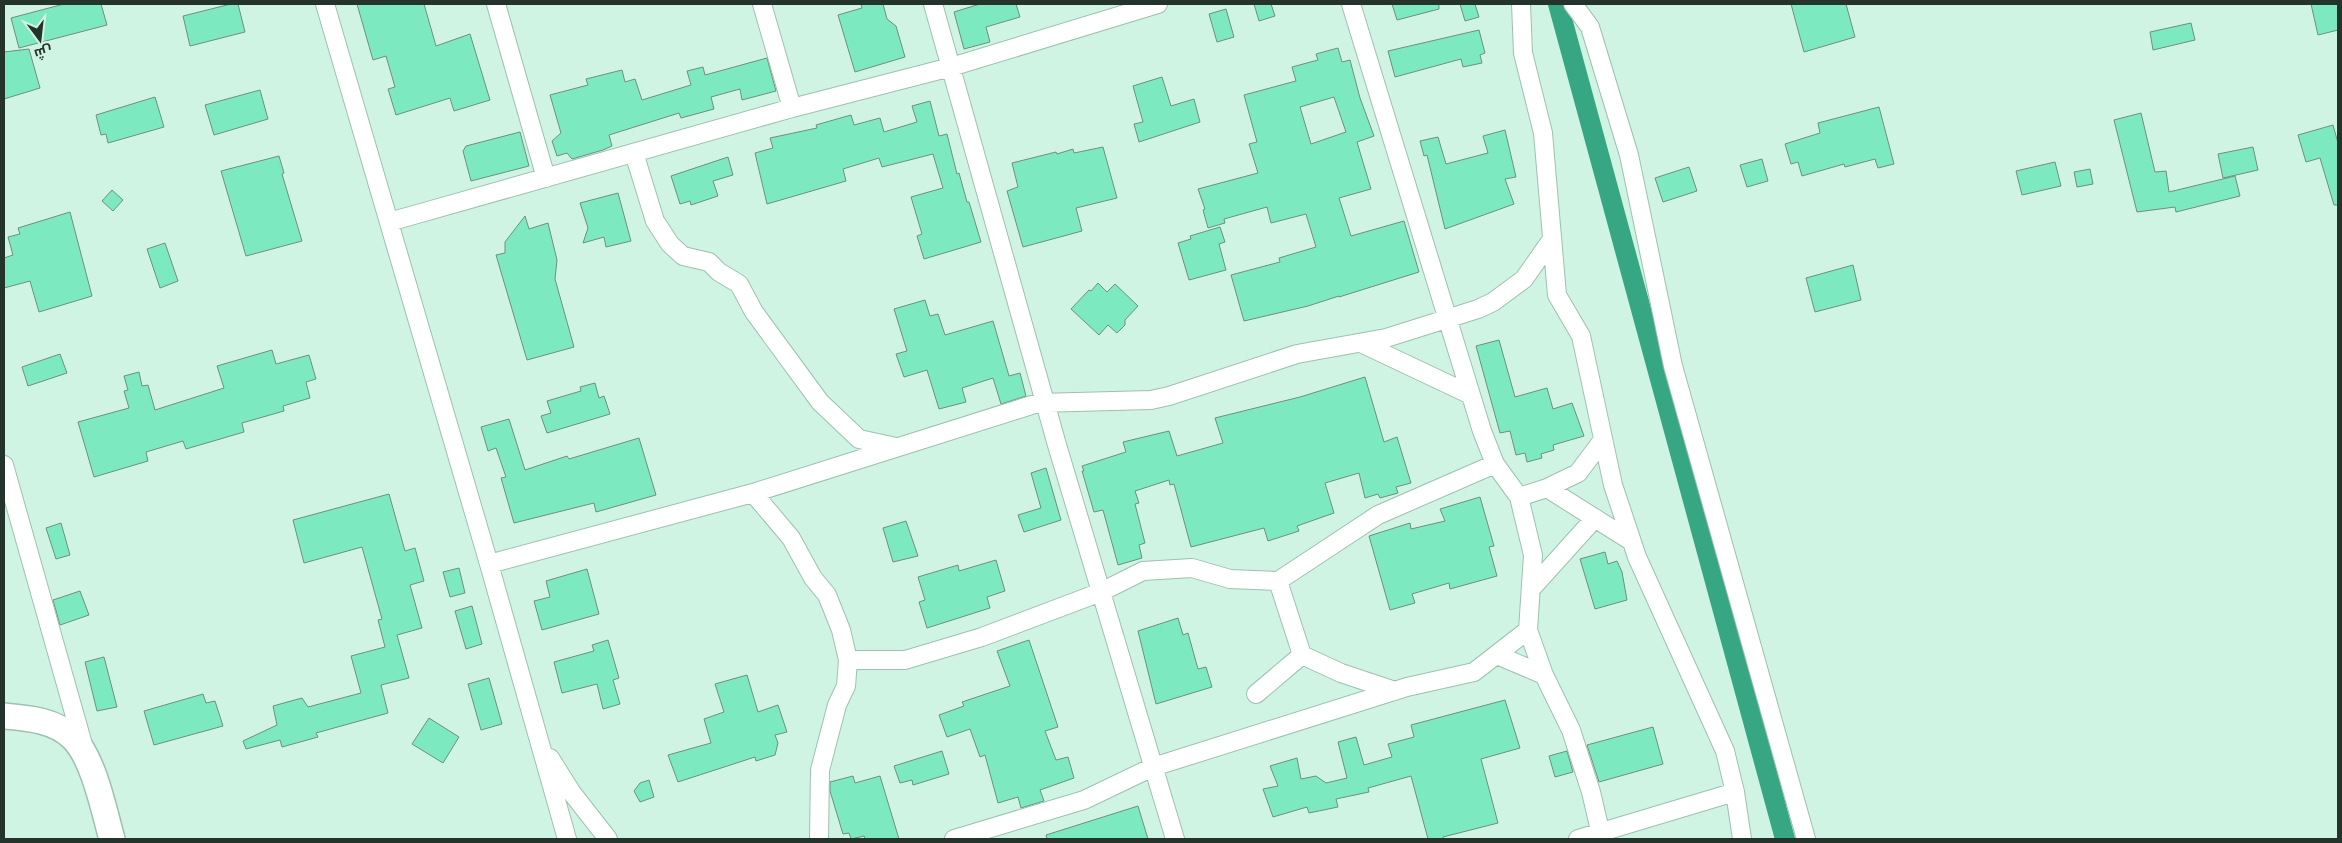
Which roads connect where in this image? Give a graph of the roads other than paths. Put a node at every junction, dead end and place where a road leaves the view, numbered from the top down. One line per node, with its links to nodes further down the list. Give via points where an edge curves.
1 (325, 4): 13 (street)
2 (496, 4): 12 (street)
3 (762, 4): 10 (street)
4 (933, 4): 9 (street)
5 (1158, 4): 9 (street)
6 (1351, 4): 15 (street)
7 (1521, 4): 14 (street, via 1523,53 1543,134)
8 (1573, 4): 53 (street, via 1590,27 1629,155 1673,366)
9 (951, 67): 10 (street); 18 (street)
10 (792, 108): 11 (street)
11 (634, 153): 12 (street); 20 (street, via 655,221 670,244 684,256 709,262 739,284 754,312 820,402 859,439)
12 (546, 178): 13 (street)
13 (389, 222): 28 (street)
14 (1552, 239): 15 (street, via 1524,279 1510,290 1478,309); 19 (street, via 1557,295 1581,336)
15 (1447, 320): 16 (street); 17 (street)
16 (1361, 343): 17 (street); 18 (street, via 1314,349 1221,381 1151,400)
17 (1471, 395): 21 (street)
18 (1046, 401): 20 (street); 31 (street)
19 (1602, 441): 23 (street, via 1578,473); 27 (street, via 1612,485)
20 (897, 447): 24 (street)
21 (1495, 464): 25 (street); 29 (street, via 1378,515)
22 (4, 466): 41 (street)
23 (1547, 488): 25 (street); 26 (street)
24 (753, 493): 28 (street); 35 (street, via 791,538 812,578 827,595 841,630)
25 (1519, 497): 30 (street, via 1533,555)
26 (1595, 518): 27 (street); 30 (street)
27 (1631, 541): 43 (street, via 1725,751)
28 (489, 564): 40 (street)
29 (1278, 581): 31 (street, via 1230,579 1192,568 1143,571); 33 (street)
30 (1531, 589): 32 (street)
31 (1101, 592): 35 (street, via 982,637 905,660); 42 (street)
32 (1528, 630): 34 (street); 36 (street)
33 (1302, 655): 37 (street, via 1341,673); 38 (street)
34 (1497, 655): 36 (street); 37 (street, via 1474,672)
35 (848, 660): 48 (street, via 846,686 837,705 820,770)
36 (1544, 675): 44 (street, via 1571,730)
37 (1394, 691): 42 (street)
38 (1256, 694)
39 (4, 716): 41 (main road, via 27,718 58,728 74,738)
40 (538, 738): 46 (street); 47 (street, via 572,793)
41 (87, 758): 45 (main road)
42 (1153, 767): 49 (street, via 1084,800); 50 (street)
43 (1735, 792): 44 (street); 52 (street)
44 (1601, 836): 51 (street)
45 (112, 839)
46 (567, 839)
47 (608, 839)
48 (819, 839)
49 (954, 839)
50 (1175, 839)
51 (1578, 839)
52 (1742, 839)
53 (1806, 839)

